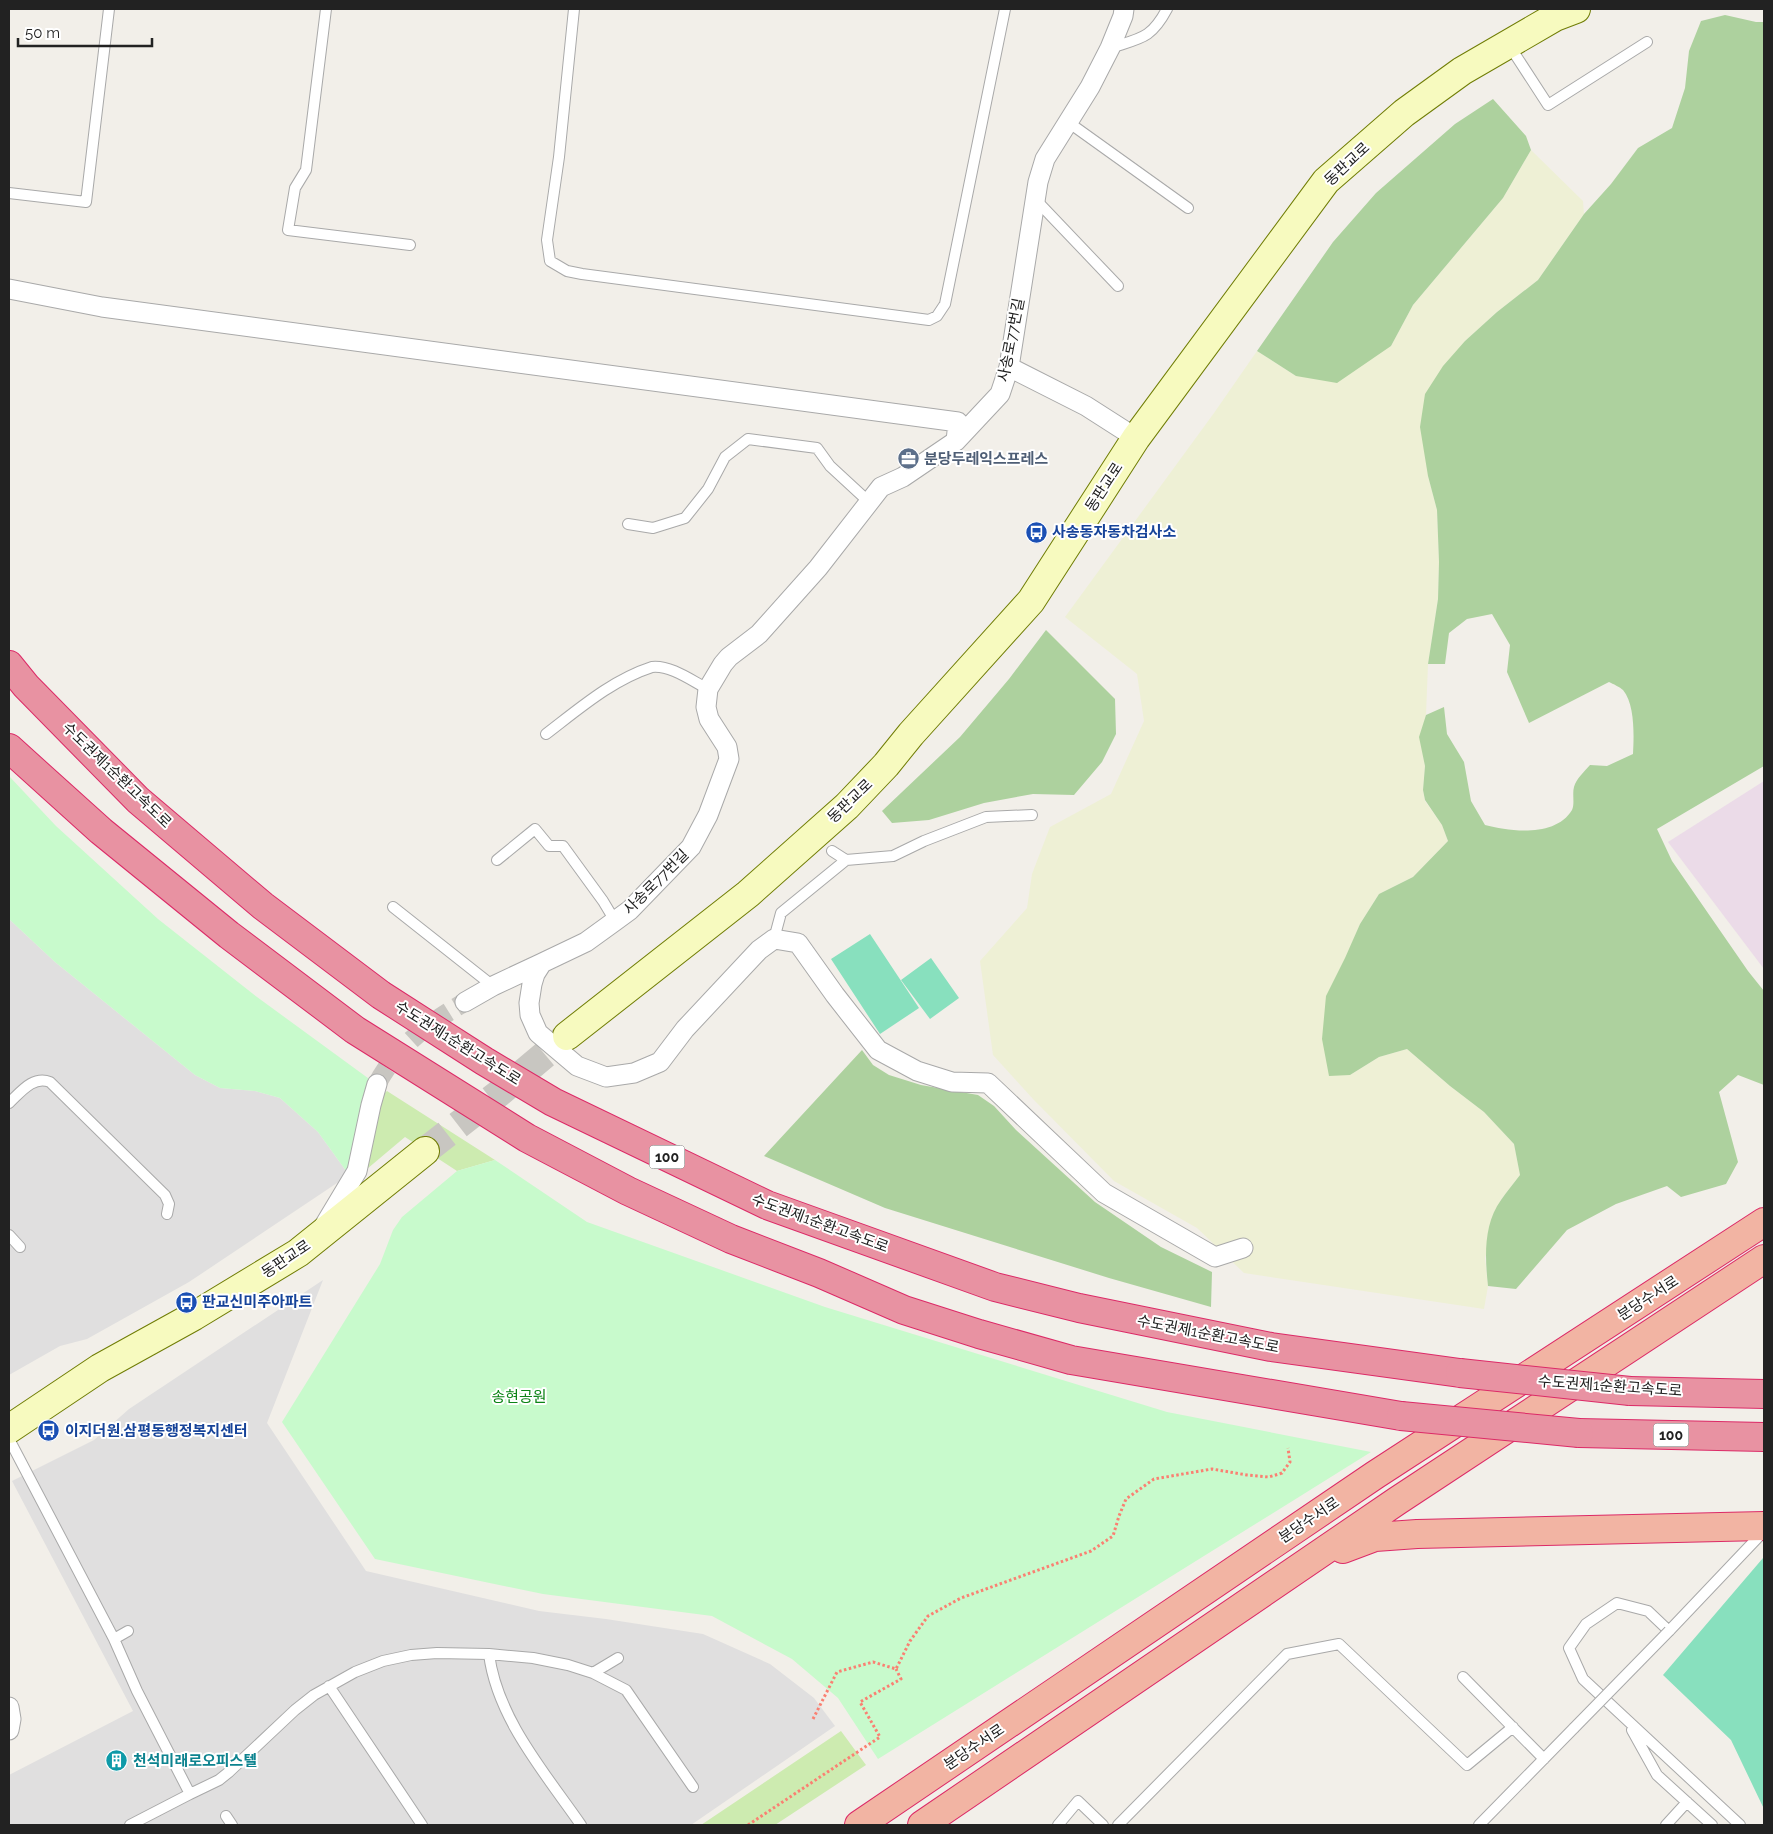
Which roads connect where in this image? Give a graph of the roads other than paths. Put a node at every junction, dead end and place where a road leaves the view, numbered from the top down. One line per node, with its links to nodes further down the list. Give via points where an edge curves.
1 (109, 9): 12 (lane, via 86,202)
2 (326, 9): 15 (lane, via 306,170 295,188 288,230)
3 (574, 9): 4 (lane, via 547,240 550,260 567,271 582,274 929,320 937,316 945,304)
4 (1005, 9)
5 (1124, 9): 10 (street, 사송로77번길)
6 (1168, 9): 10 (lane, via 1160,24 1146,37)
7 (1576, 9): 9 (main road, 동판교로)
8 (1647, 42): 9 (lane, via 1548,105)
9 (1508, 45): 19 (main road, 동판교로, via 1462,71 1404,113 1326,181)
10 (1110, 48): 11 (street, 사송로77번길)
11 (1068, 122): 13 (street, 사송로77번길, via 1044,159); 14 (lane)
12 (9, 193)
13 (1035, 199): 16 (lane); 18 (street, 사송로77번길)
14 (1188, 208)
15 (410, 244)
16 (1118, 286)
17 (9, 289): 20 (street, via 102,308 958,422)
18 (1009, 367): 19 (street, via 1086,406); 20 (street, 사송로77번길, via 1000,394)
19 (1136, 438): 37 (main road, 동판교로, via 1031,601 866,786 748,894)
20 (956, 441): 21 (street, 사송로77번길, via 903,477 880,487)
21 (869, 502): 22 (lane, via 830,466 817,448 748,439 725,457 708,489 686,518 653,528); 24 (street, 사송로77번길, via 818,568 759,634 729,657)
22 (628, 524)
23 (9, 665): 48 (highway, 수도권제1순환고속도로 / 100, bridge, via 138,800 263,906 381,995 553,1102 767,1205 995,1287 1079,1308 1271,1347 1630,1391)
24 (708, 689): 25 (lane, via 669,669 652,667 601,692); 32 (street, 사송로77번길, via 708,715 724,740 729,755 715,797 691,847 630,910)
25 (546, 734)
26 (9, 748): 50 (highway, 100, bridge, via 101,831 229,935 355,1030 527,1138 628,1191 731,1239 904,1310 1071,1360 1401,1416 1578,1433)
27 (1032, 814): 30 (lane, via 986,818 893,856)
28 (832, 851): 30 (lane)
29 (498, 860): 32 (lane, via 535,829 549,846 562,846)
30 (846, 860): 33 (lane, via 781,913)
31 (393, 907): 35 (lane)
32 (615, 921): 34 (street, 사송로77번길, via 586,942)
33 (774, 940): 37 (street, via 759,950 685,1029 660,1062 634,1072 606,1077 577,1066); 45 (street, via 798,943 878,1050 917,1071 952,1082 988,1083 1104,1193 1215,1257)
34 (542, 963): 35 (street, 사송로77번길); 37 (street, via 533,979 529,1009 534,1027)
35 (493, 986): 36 (street, 사송로77번길)
36 (465, 1002)
37 (555, 1037)
38 (378, 1084): 46 (street, via 355,1176 326,1223)
39 (9, 1103): 41 (lane, via 34,1082 50,1082 165,1195 169,1204)
40 (425, 1151): 46 (main road, 동판교로)
41 (167, 1214)
42 (1764, 1222): 77 (highway, 분당수서로, via 1375,1475)
43 (9, 1235): 44 (lane)
44 (20, 1247)
45 (1243, 1248)
46 (298, 1253): 49 (main road, 동판교로, via 100,1368)
47 (1764, 1260): 54 (highway, 분당수서로)
48 (1764, 1394)
49 (9, 1429)
50 (1764, 1438)
51 (9, 1439): 57 (lane)
52 (1764, 1526): 54 (highway, via 1375,1537)
53 (1764, 1530): 56 (lane)
54 (1304, 1564): 64 (highway, 분당수서로)
55 (128, 1631): 57 (lane)
56 (1669, 1632): 65 (lane, via 1648,1611 1616,1603 1586,1624 1569,1648 1583,1679); 68 (lane, bridge)
57 (114, 1639): 70 (lane)
58 (489, 1654): 60 (lane, via 550,1661); 62 (lane, via 437,1653 396,1657 382,1660); 76 (lane, via 497,1691 513,1726)
59 (618, 1658): 60 (lane)
60 (592, 1673): 69 (lane, via 626,1690)
61 (1463, 1677): 66 (lane)
62 (329, 1686): 70 (lane, via 295,1710 219,1780); 75 (lane)
63 (9, 1707): 67 (street)
64 (1084, 1716): 78 (highway, 분당수서로); 79 (highway)
65 (1627, 1720): 71 (lane, via 1657,1775); 86 (lane)
66 (1513, 1727): 68 (lane); 82 (lane, via 1467,1765 1339,1644 1287,1654)
67 (9, 1730)
68 (1544, 1759): 83 (lane)
69 (693, 1787)
70 (190, 1794): 73 (lane)
71 (1687, 1802): 84 (lane); 85 (lane)
72 (226, 1816): 74 (lane)
73 (130, 1825)
74 (232, 1825)
75 (422, 1825)
76 (581, 1825)
77 (860, 1825)
78 (922, 1825)
79 (952, 1825)
80 (1058, 1825): 81 (lane, via 1078,1801)
81 (1103, 1825)
82 (1118, 1825)
83 (1480, 1825)
84 (1666, 1825)
85 (1712, 1825)
86 (1740, 1825)

